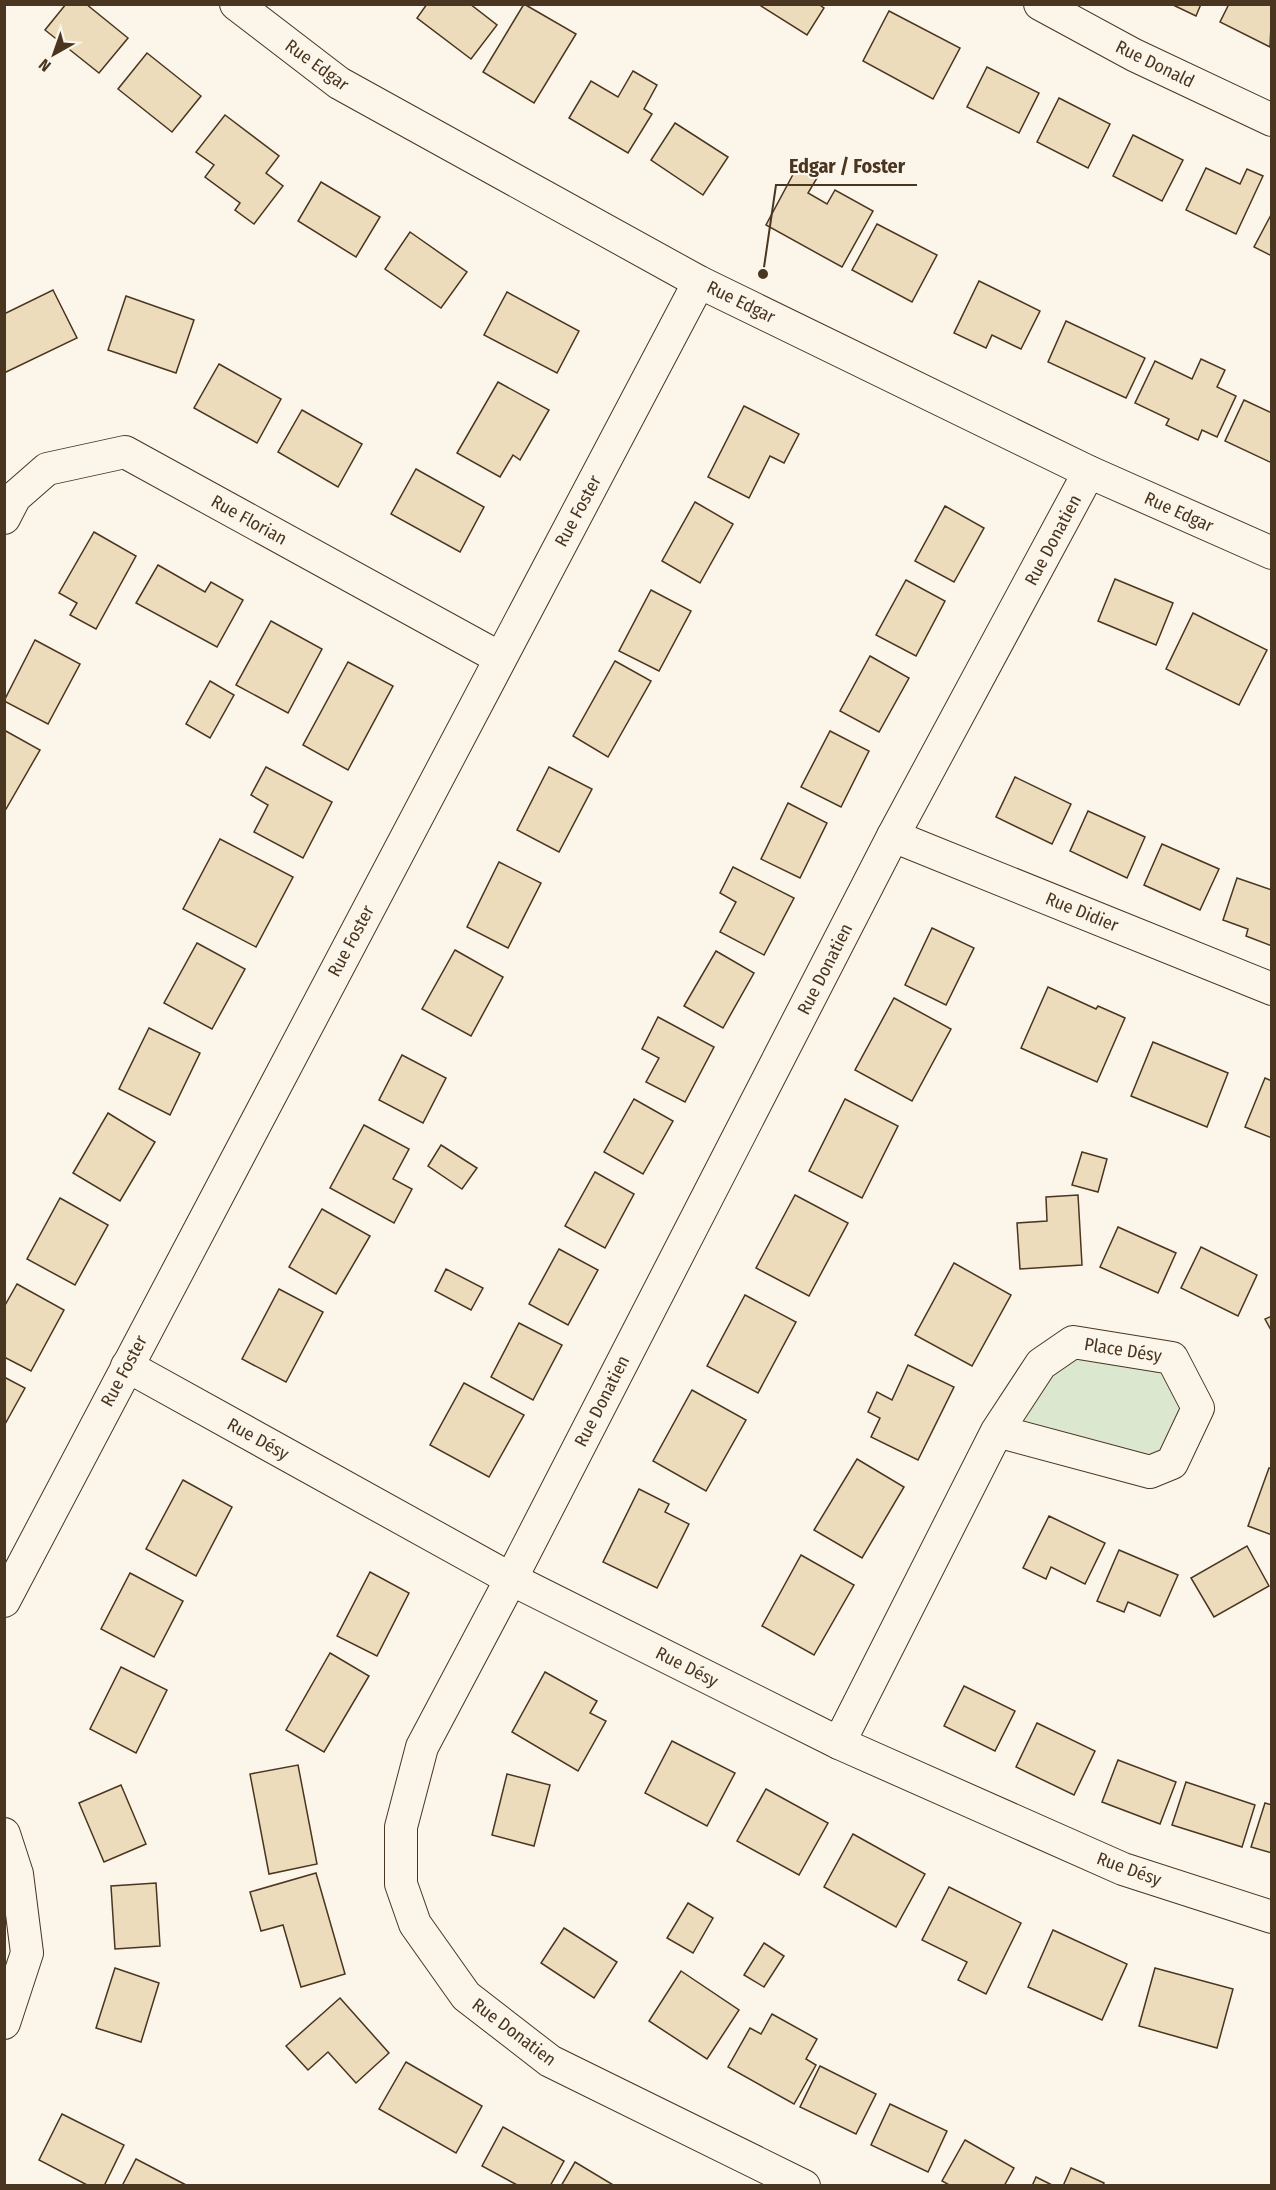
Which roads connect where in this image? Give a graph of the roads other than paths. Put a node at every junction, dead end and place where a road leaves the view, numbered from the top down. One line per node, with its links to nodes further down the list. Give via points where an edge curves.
1 (236, 4): 4 (street, Rue Edgar, via 339,83)
2 (1040, 4): 3 (street, Rue Donald, via 1134,55)
3 (1272, 120)
4 (699, 282): 5 (street, Rue Edgar); 8 (street, Rue Foster)
5 (1089, 472): 7 (street, Rue Edgar); 9 (street, Rue Donatien)
6 (4, 518): 8 (street, Rue Florian, via 15,498 47,469 125,452)
7 (1272, 553)
8 (500, 658): 11 (street, Rue Foster)
9 (894, 836): 10 (street, Rue Didier); 13 (street, Rue Donatien)
10 (1272, 989)
11 (127, 1366): 13 (street, Rue Désy); 14 (street, Rue Foster)
12 (997, 1431): 12 (street, Place Désy, via 1150,1472 1172,1463 1198,1408 1172,1358 1073,1342 1041,1364); 15 (street, Place Désy)
13 (511, 1579): 15 (street, Rue Désy); 19 (street, Rue Donatien, via 422,1747 401,1827 401,1884 416,1924 466,1996 550,2061)
14 (4, 1601)
15 (839, 1743): 17 (street, Rue Désy, via 1123,1869)
16 (4, 1834): 18 (street, via 17,1874 27,1953)
17 (1272, 1917)
18 (4, 2023)
19 (804, 2186)

